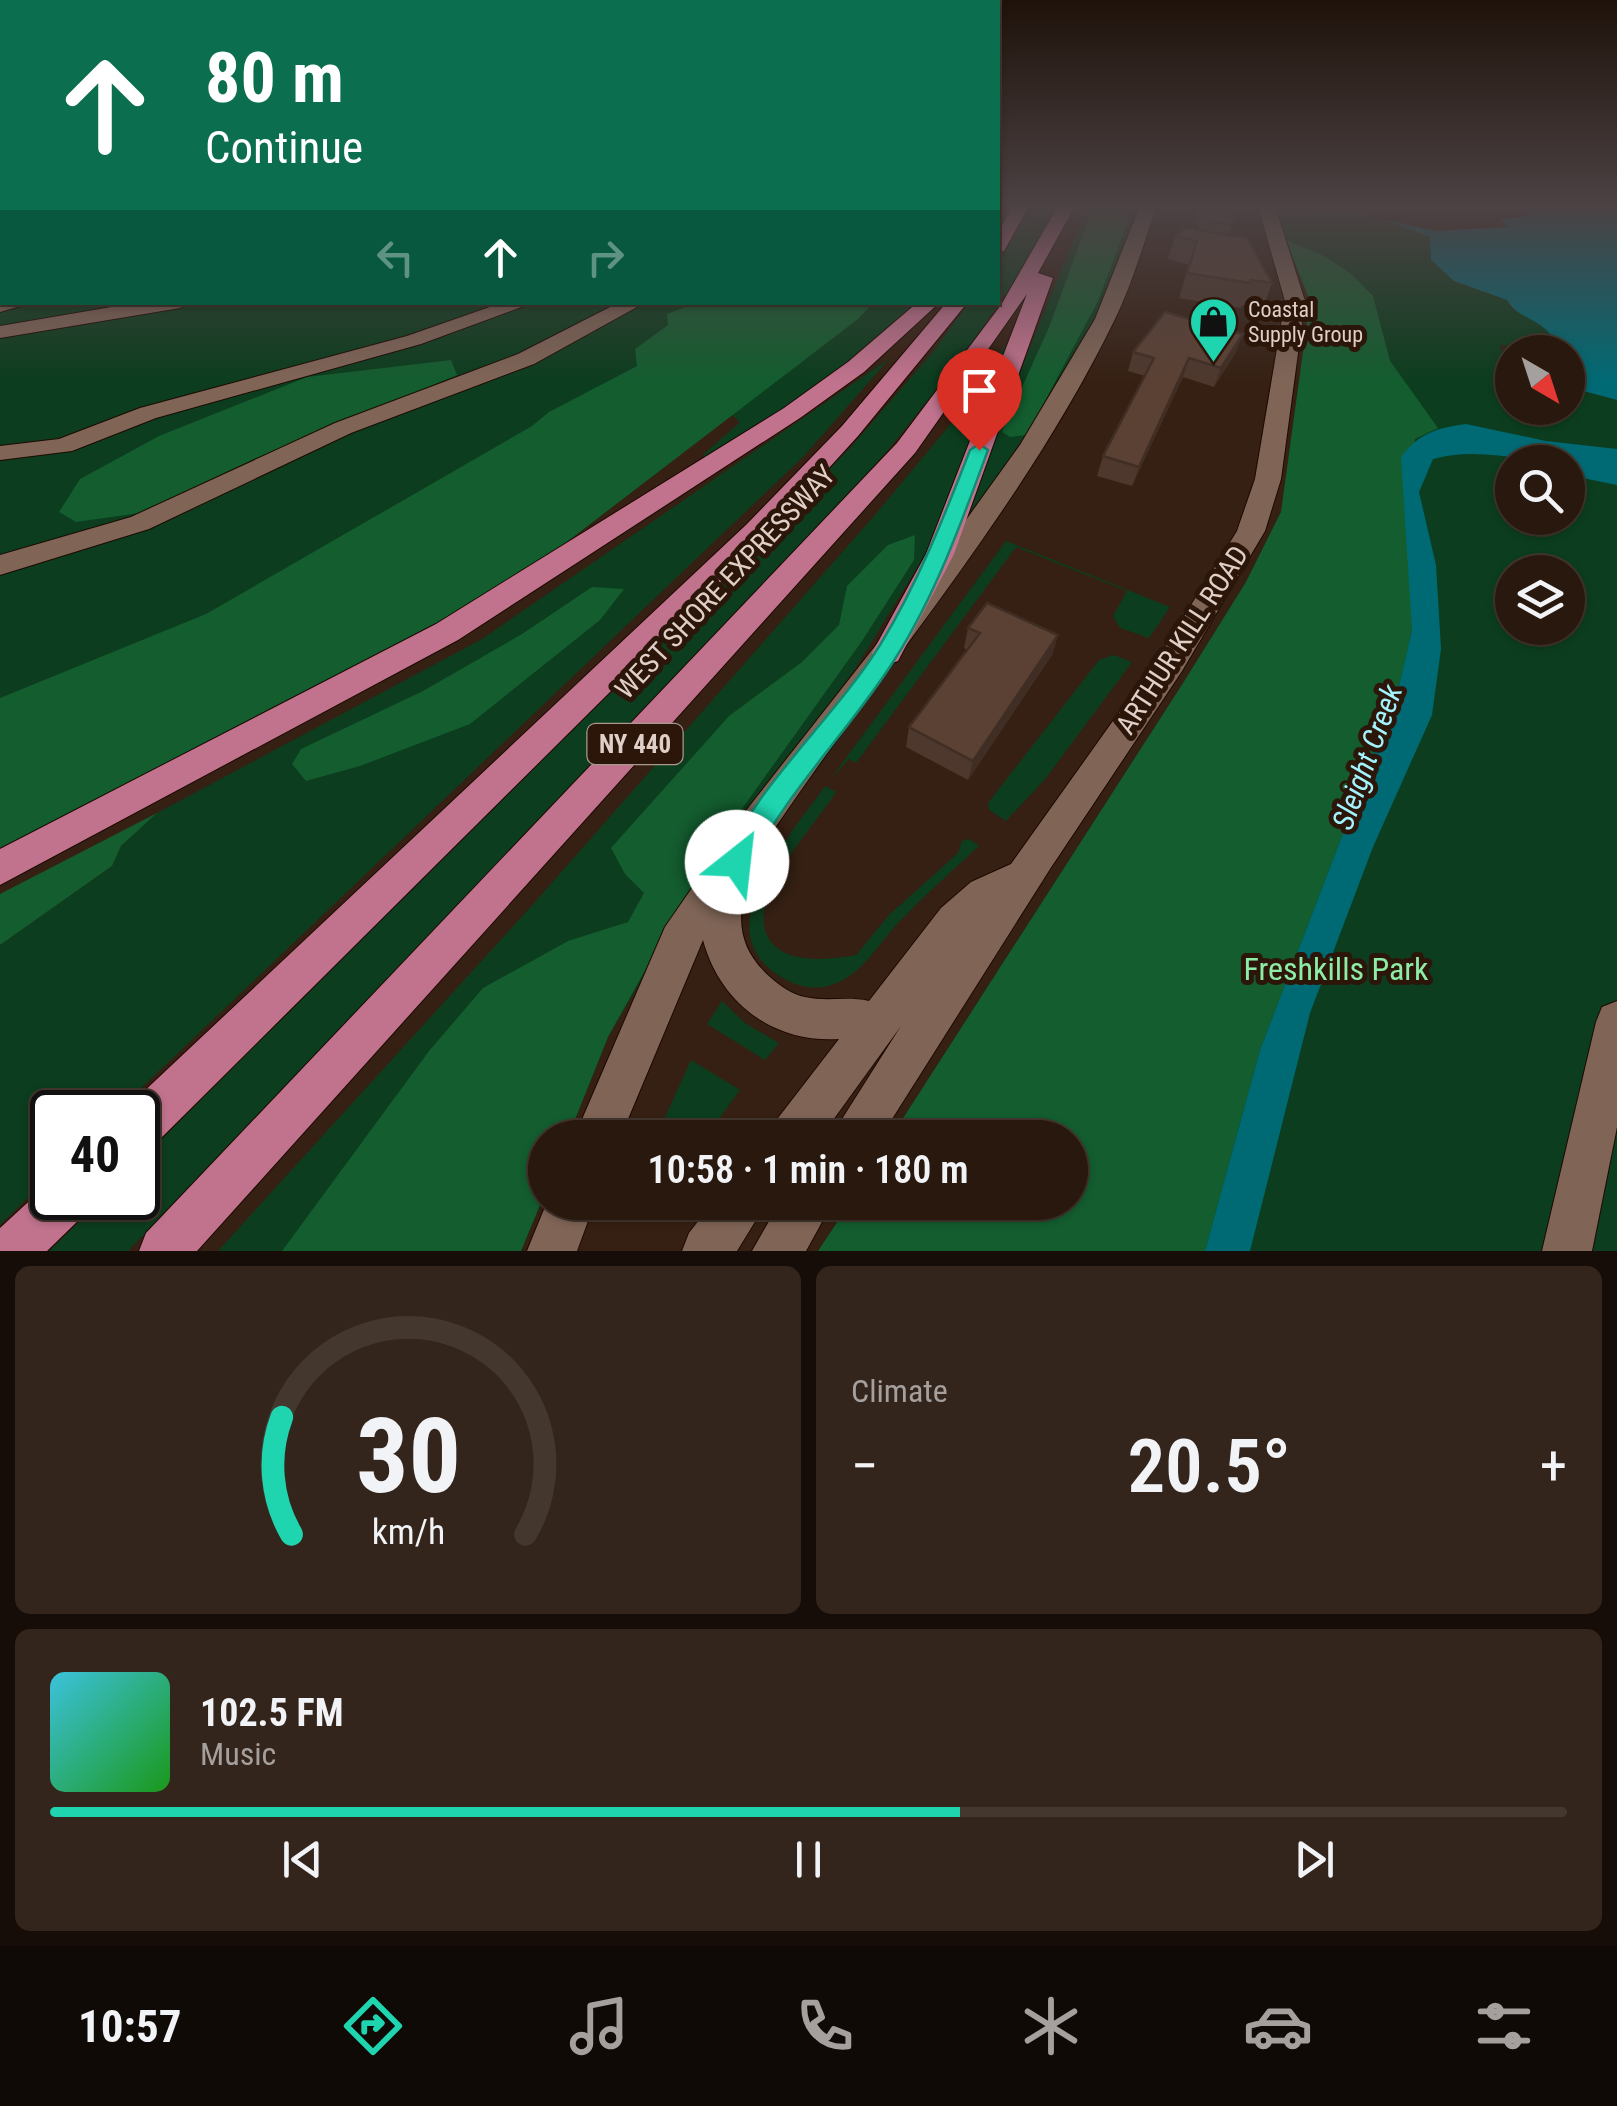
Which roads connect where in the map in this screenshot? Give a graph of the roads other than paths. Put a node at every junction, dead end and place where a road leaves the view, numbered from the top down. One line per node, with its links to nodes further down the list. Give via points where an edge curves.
1 (1035, 264): 28 (highway, WEST SHORE EXPRESSWAY / NY 440, via 906,448)
2 (1047, 264): 13 (highway, via 940,554)
3 (1128, 264): 13 (street, via 1074,377)
4 (1284, 264): 16 (street, ARTHUR KILL ROAD, via 1296,301 1268,478 1251,531 1171,663)
5 (162, 305): 10 (street)
6 (516, 305): 11 (street, via 148,413 62,446)
7 (630, 305): 12 (street, via 526,359 343,428 140,523)
8 (927, 305): 15 (highway, via 792,413 447,632)
9 (955, 305): 19 (highway, WEST SHORE EXPRESSWAY / NY 440, via 757,530)
10 (0, 332)
11 (0, 453)
12 (0, 564)
13 (887, 653): 14 (street)
14 (754, 828): 18 (street, via 720,897 723,949 752,993 803,1018); 20 (street, via 679,941)
15 (0, 868)
16 (1025, 876): 18 (street, ARTHUR KILL ROAD, via 985,895 955,921); 22 (street, ARTHUR KILL ROAD)
17 (1617, 1022): 32 (street)
18 (877, 1024): 21 (street, ARTHUR KILL ROAD)
19 (160, 1108)
20 (604, 1120)
21 (805, 1120)
22 (865, 1120)
23 (44, 1220): 27 (highway)
24 (564, 1220): 29 (street)
25 (730, 1220): 30 (street)
26 (798, 1220): 31 (street)
27 (12, 1251)
28 (164, 1251)
29 (552, 1251)
30 (707, 1251)
31 (776, 1251)
32 (1567, 1251)

